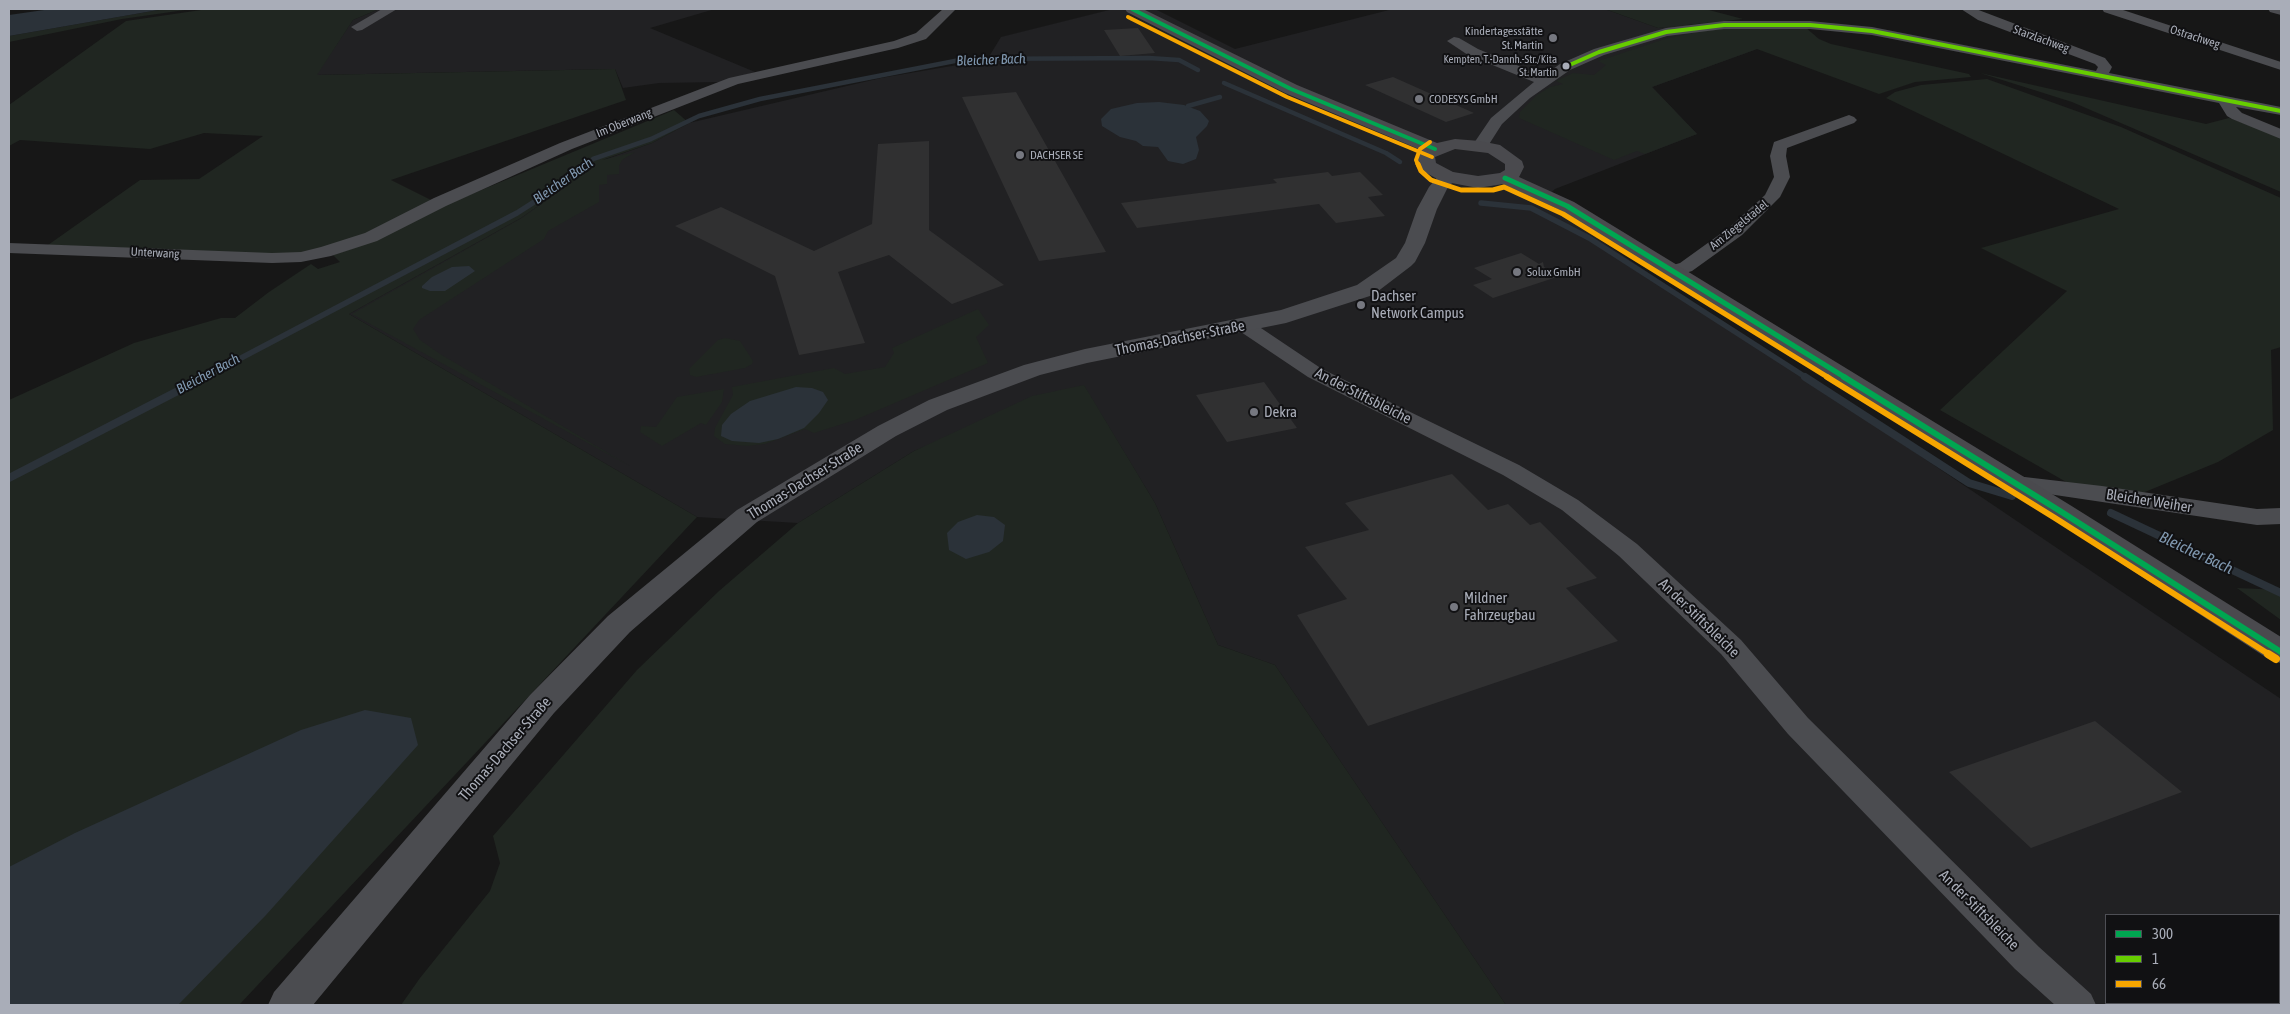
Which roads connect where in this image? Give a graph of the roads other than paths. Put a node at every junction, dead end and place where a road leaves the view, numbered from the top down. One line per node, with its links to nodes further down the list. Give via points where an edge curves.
1 (391, 9): 10 (street)
2 (950, 9): 24 (street, Im Oberwang, via 921,36 734,81 566,146 440,202 371,237)
3 (1132, 9): 20 (main road, via 1291,89)
4 (1967, 9): 13 (street, Starzlachweg, via 2100,61 2105,67)
5 (2108, 9): 12 (street, Ostrachweg)
6 (2274, 9): 8 (street)
7 (1774, 11): 9 (street)
8 (2281, 11)
9 (1792, 16)
10 (357, 27)
11 (1454, 41): 14 (street)
12 (2281, 66)
13 (2102, 75): 14 (street, via 1872,31 1810,24 1759,24 1666,32 1582,59); 15 (street)
14 (1544, 81): 19 (street, via 1496,121)
15 (2224, 99): 16 (street); 18 (street, via 2237,116)
16 (2281, 110)
17 (1849, 120): 25 (street, Am Ziegelstadel, via 1780,145 1778,156 1782,177 1772,198 1736,231 1686,266)
18 (2281, 134)
19 (1480, 146): 20 (main road, via 1455,144); 22 (main road, via 1506,154 1513,160 1513,173)
20 (1435, 149): 21 (main road, via 1427,154 1425,160 1428,166)
21 (1448, 178): 22 (main road, via 1478,182); 26 (street, Thomas-Dachser-Straße, via 1439,186 1404,262 1365,290 1319,307)
22 (1505, 178): 25 (main road, via 1566,206)
23 (9, 248): 24 (street, Unterwang)
24 (301, 257)
25 (1673, 271): 27 (main road)
26 (1245, 326): 30 (street, Thomas-Dachser-Straße, via 1085,356 1032,370 938,405 826,466 747,516 619,624 542,704); 31 (street, An der Stiftsbleiche, via 1315,373 1511,470 1570,505 1628,550 1732,647 1798,726 2027,958)
27 (2016, 483): 28 (street, Bleicher Weiher, via 2257,517); 29 (main road)
28 (2281, 516)
29 (2281, 652)
30 (288, 1005)
31 (2079, 1005)

